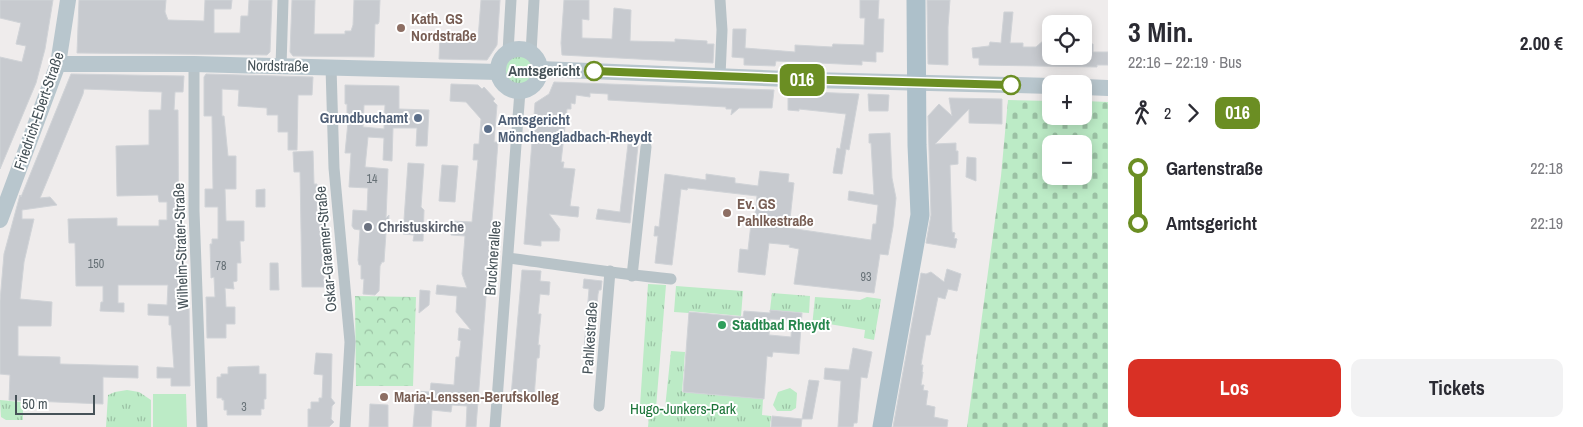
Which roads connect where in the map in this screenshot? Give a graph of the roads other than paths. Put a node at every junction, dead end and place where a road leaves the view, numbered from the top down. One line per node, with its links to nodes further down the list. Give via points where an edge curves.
1 (68, 0): 10 (street, Friedrich-Ebert-Straße)
2 (283, 0): 12 (street)
3 (511, 0): 8 (street)
4 (534, 0): 9 (street)
5 (720, 0): 16 (street)
6 (907, 0): 17 (main road)
7 (916, 0): 17 (main road)
8 (508, 52): 9 (street, via 518,49); 15 (street, via 500,60)
9 (531, 54): 14 (street)
10 (58, 64): 11 (street, Nordstraße); 23 (street, Friedrich-Ebert-Straße)
11 (194, 64): 12 (street, Nordstraße); 29 (street, Wilhelm-Strater-Straße, via 194,211)
12 (281, 67): 13 (street, Nordstraße)
13 (330, 67): 15 (street, Nordstraße); 30 (street, Oskar-Graemer-Straße, via 334,168 350,342)
14 (540, 69): 16 (street); 21 (street, via 532,87)
15 (498, 72): 21 (street, via 507,88)
16 (720, 76): 17 (street)
17 (911, 83): 18 (street); 32 (main road, via 908,212); 33 (main road, via 920,215)
18 (1042, 86)
19 (1092, 87): 20 (street)
20 (1108, 88)
21 (520, 92): 24 (street, Brucknerallee)
22 (646, 147): 26 (street)
23 (0, 220)
24 (508, 258): 25 (street); 31 (street, Brucknerallee)
25 (610, 271): 26 (street); 28 (street, Pahlkestraße)
26 (632, 276): 27 (street)
27 (671, 279)
28 (599, 406)
29 (202, 427)
30 (345, 427)
31 (495, 427)
32 (873, 427)
33 (882, 427)

